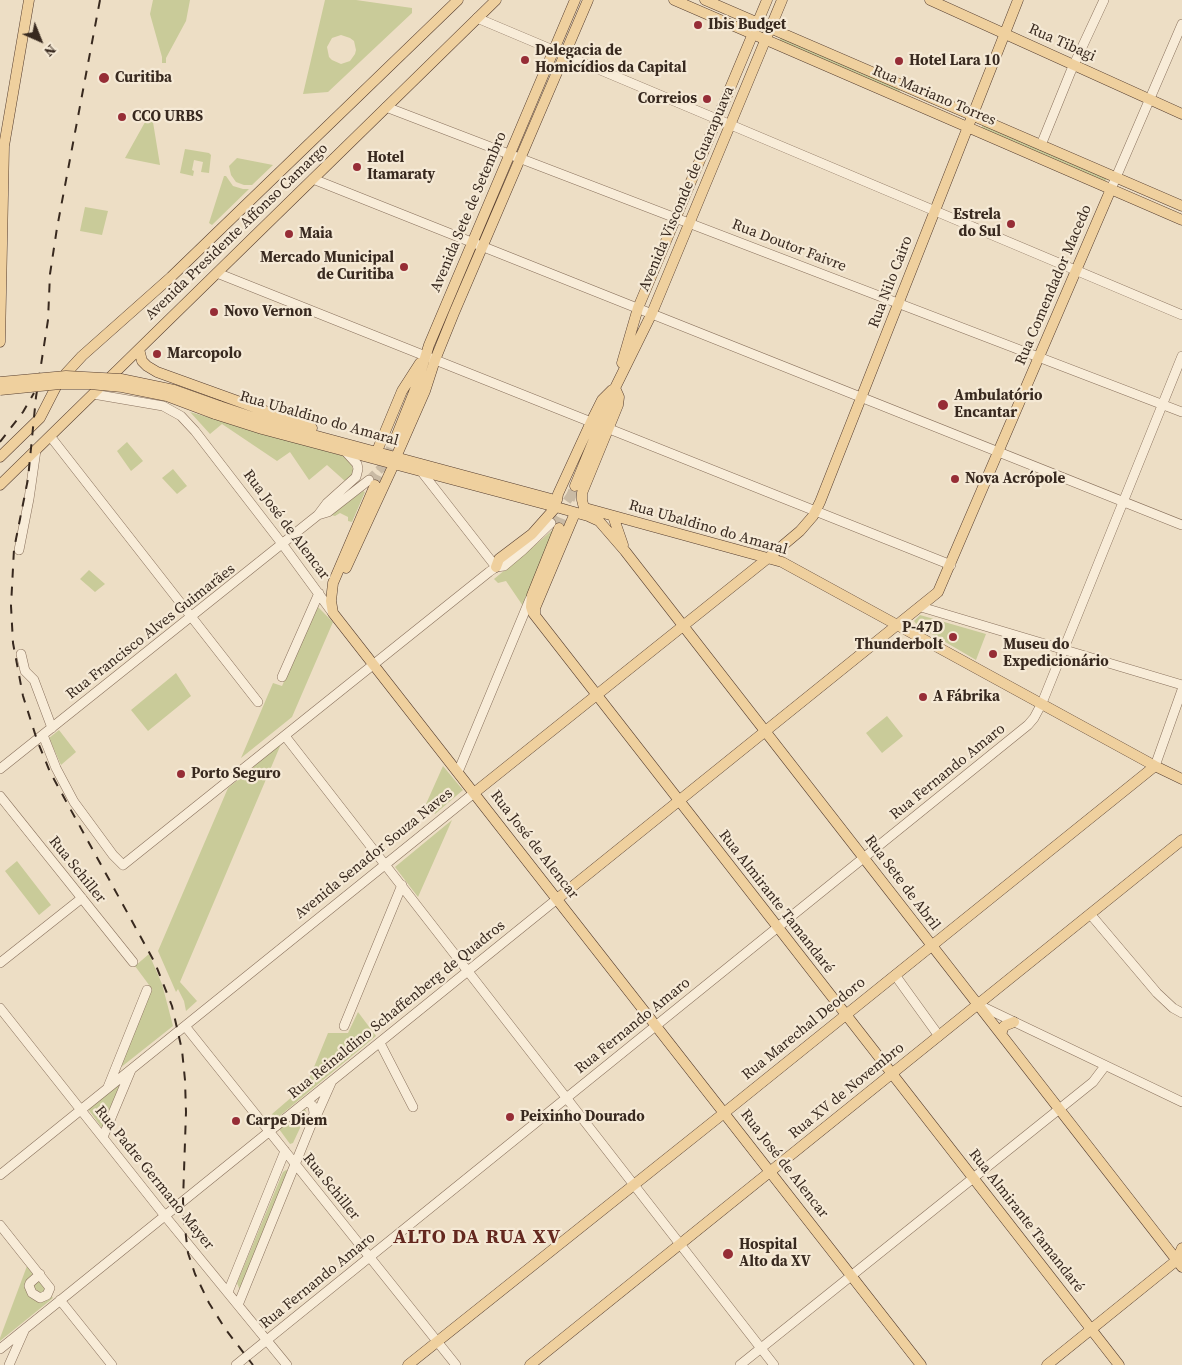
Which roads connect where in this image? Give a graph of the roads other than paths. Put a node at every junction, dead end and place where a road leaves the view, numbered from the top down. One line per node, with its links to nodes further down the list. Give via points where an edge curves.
1 (29, 0): 41 (main road, via 6,132)
2 (458, 0): 78 (main road, Avenida Presidente Affonso Camargo, via 177,271 82,356 59,381 40,418)
3 (496, 0): 13 (main road, Avenida Presidente Affonso Camargo)
4 (575, 0): 20 (main road, Avenida Sete de Setembro)
5 (588, 0): 20 (main road, Avenida Sete de Setembro)
6 (674, 0): 17 (main road, Rua Mariano Torres)
7 (706, 0): 14 (main road, Rua Mariano Torres)
8 (767, 0): 14 (main road, Avenida Visconde de Guarapuava)
9 (782, 0): 16 (main road, Avenida Visconde de Guarapuava)
10 (930, 0): 18 (main road, Rua Tibagi)
11 (1018, 0): 18 (main road, Rua Nilo Cairo)
12 (1104, 0): 21 (street)
13 (477, 18): 20 (street); 27 (main road, Avenida Presidente Affonso Camargo)
14 (757, 22): 16 (main road, Rua Mariano Torres); 17 (main road, Avenida Visconde de Guarapuava)
15 (1182, 24): 25 (street, Rua Comendador Macedo)
16 (771, 28): 19 (main road, Avenida Visconde de Guarapuava); 23 (main road, Rua Mariano Torres)
17 (752, 34): 19 (main road, Rua Mariano Torres); 24 (main road, Avenida Visconde de Guarapuava)
18 (1005, 34): 21 (main road, Rua Tibagi); 29 (main road, Rua Nilo Cairo)
19 (766, 40): 22 (main road, Avenida Visconde de Guarapuava); 26 (main road, Rua Mariano Torres)
20 (559, 53): 30 (street); 35 (main road, Avenida Sete de Setembro)
21 (1075, 66): 25 (main road, Rua Tibagi); 33 (street)
22 (750, 78): 24 (main road); 31 (main road, Avenida Visconde de Guarapuava)
23 (896, 82): 26 (main road); 29 (main road, Rua Mariano Torres)
24 (727, 94): 30 (main road, Avenida Visconde de Guarapuava)
25 (1150, 100): 28 (main road, Rua Tibagi); 36 (street, Rua Comendador Macedo)
26 (908, 102): 32 (main road, Rua Mariano Torres)
27 (386, 107): 35 (street, Rua Doutor Faivre); 37 (main road, Avenida Presidente Affonso Camargo)
28 (1182, 114)
29 (973, 116): 32 (main road, Rua Nilo Cairo); 33 (main road, Rua Mariano Torres)
30 (717, 119): 31 (street); 34 (main road, Avenida Visconde de Guarapuava)
31 (730, 125): 38 (main road, Avenida Visconde de Guarapuava); 43 (street)
32 (968, 127): 39 (main road, Rua Mariano Torres); 43 (main road, Rua Nilo Cairo)
33 (1041, 145): 36 (main road, Rua Mariano Torres)
34 (703, 152): 38 (main road); 44 (main road, Avenida Visconde de Guarapuava)
35 (515, 157): 44 (street, Rua Doutor Faivre); 47 (main road, Avenida Sete de Setembro)
36 (1116, 178): 39 (street, Rua Comendador Macedo); 40 (main road, Rua Mariano Torres)
37 (313, 179): 47 (street); 50 (main road, Avenida Presidente Affonso Camargo)
38 (707, 181): 46 (main road, Avenida Visconde de Guarapuava)
39 (1111, 189): 45 (main road, Rua Mariano Torres); 49 (main road, Rua Comendador Macedo)
40 (1160, 197): 42 (main road, Rua Mariano Torres); 45 (main road)
41 (2, 199): 48 (main road)
42 (1182, 206)
43 (935, 211): 49 (street); 51 (main road, Rua Nilo Cairo)
44 (676, 218): 46 (street, Rua Doutor Faivre); 52 (main road, Avenida Visconde de Guarapuava)
45 (1182, 220)
46 (689, 223): 51 (street, Rua Doutor Faivre); 53 (main road, Avenida Visconde de Guarapuava)
47 (478, 245): 52 (street); 60 (main road, Avenida Sete de Setembro)
48 (1, 261): 55 (main road)
49 (1076, 271): 54 (street); 59 (main road, Rua Comendador Macedo)
50 (217, 273): 57 (main road, Avenida Presidente Affonso Camargo); 60 (street)
51 (899, 303): 59 (street, Rua Doutor Faivre); 65 (main road, Rua Nilo Cairo)
52 (638, 308): 53 (street); 62 (main road, Avenida Visconde de Guarapuava)
53 (652, 314): 62 (main road, Avenida Visconde de Guarapuava); 65 (street)
54 (1182, 315)
55 (1, 326): 56 (main road)
56 (0, 342)
57 (139, 349): 64 (main road, Avenida Presidente Affonso Camargo); 73 (main road, via 142,361 157,372 312,428)
58 (1182, 356): 66 (street, Rua Fernando Amaro)
59 (1039, 357): 66 (street, Rua Doutor Faivre); 77 (main road, Rua Comendador Macedo)
60 (430, 358): 69 (street); 72 (main road, Avenida Sete de Setembro); 76 (main road, via 402,391); 79 (main road, via 425,391)
61 (0, 382): 67 (main road, bridge, via 66,376 121,379 174,390)
62 (615, 388): 69 (main road, via 602,400); 70 (main road, via 618,404); 84 (main road, Avenida Visconde de Guarapuava)
63 (0, 390): 67 (main road, bridge, via 90,384 167,396)
64 (93, 394): 71 (main road, Avenida Presidente Affonso Camargo); 95 (street, Rua José de Alencar, via 163,406 181,416)
65 (862, 398): 77 (street); 89 (main road, Rua Nilo Cairo)
66 (1162, 404): 68 (street, Rua Doutor Faivre); 86 (street, Rua Fernando Amaro)
67 (217, 410): 73 (main road, Rua Ubaldino do Amaral); 75 (main road, Rua Ubaldino do Amaral, via 262,429)
68 (1182, 412)
69 (591, 422): 87 (main road)
70 (607, 428): 88 (main road, via 582,493); 89 (street)
71 (50, 436): 74 (main road, Avenida Presidente Affonso Camargo); 107 (street)
72 (396, 437)
73 (330, 438): 76 (main road, Rua Ubaldino do Amaral)
74 (36, 450): 83 (main road, Avenida Presidente Affonso Camargo); 96 (street)
75 (344, 451): 79 (main road, Rua Ubaldino do Amaral); 90 (street, Rua Francisco Alves Guimarães, via 357,464 356,477)
76 (377, 451): 79 (main road, Rua Ubaldino do Amaral)
77 (999, 452): 86 (street); 99 (main road, Rua Comendador Macedo)
78 (0, 457)
79 (395, 460): 80 (main road, Rua Ubaldino do Amaral); 87 (main road, Rua Ubaldino do Amaral); 103 (main road)
80 (421, 471): 81 (main road, Rua Ubaldino do Amaral); 85 (street)
81 (444, 478): 85 (street); 87 (main road, Rua Ubaldino do Amaral)
82 (372, 483): 90 (street, Rua Francisco Alves Guimarães, via 328,512); 103 (main road, via 335,580)
83 (0, 485)
84 (575, 486)
85 (438, 492): 100 (street)
86 (1123, 502): 94 (street); 111 (street, Rua Fernando Amaro)
87 (556, 504): 88 (main road, Rua Ubaldino do Amaral); 100 (main road, via 532,534 499,559)
88 (580, 510): 91 (main road, Rua Ubaldino do Amaral); 92 (main road, Rua Ubaldino do Amaral); 106 (main road, via 535,608)
89 (816, 511): 98 (main road, Rua Nilo Cairo, via 800,531); 99 (street)
90 (318, 515): 95 (street, Rua Francisco Alves Guimarães, via 293,534)
91 (613, 516): 97 (main road); 98 (main road, Rua Ubaldino do Amaral)
92 (595, 519): 97 (main road, Rua Sete de Abril)
93 (555, 525): 100 (street, via 504,566); 102 (main road)
94 (1182, 525)
95 (286, 548): 101 (street, Rua José de Alencar); 107 (street, Rua Francisco Alves Guimarães)
96 (19, 550)
97 (625, 551): 109 (main road, Rua Sete de Abril)
98 (768, 558): 109 (main road, Avenida Senador Souza Naves); 110 (main road, Rua Ubaldino do Amaral, via 782,562)
99 (951, 565): 104 (main road, Rua Comendador Macedo, via 938,592)
100 (496, 567): 113 (street)
101 (319, 593): 105 (street, Rua José de Alencar); 114 (street)
102 (532, 595): 106 (main road, via 531,607); 108 (street)
103 (331, 601): 105 (main road)
104 (922, 607): 110 (main road, Rua Comendador Macedo); 111 (street)
105 (333, 612): 113 (main road, Rua José de Alencar)
106 (535, 616): 108 (street); 117 (main road, Rua Almirante Tamandaré)
107 (192, 617): 118 (street); 120 (street, Rua Francisco Alves Guimarães)
108 (522, 620): 126 (street)
109 (683, 625): 117 (main road, Avenida Senador Souza Naves); 121 (main road, Rua Sete de Abril)
110 (898, 625): 119 (main road, Rua Ubaldino do Amaral); 121 (main road, Rua Comendador Macedo)
111 (1064, 649): 115 (street); 119 (street, Rua Fernando Amaro)
112 (21, 654): 120 (street, via 25,671 34,680)
113 (373, 665): 123 (street); 126 (main road, Rua José de Alencar)
114 (282, 677)
115 (1182, 685)
116 (1182, 690): 124 (street)
117 (596, 695): 128 (main road, Avenida Senador Souza Naves); 130 (main road, Rua Almirante Tamandaré)
118 (258, 702)
119 (1042, 703): 124 (main road, Rua Ubaldino do Amaral); 132 (street, Rua Fernando Amaro, via 1028,725)
120 (52, 728): 122 (street, Rua Francisco Alves Guimarães)
121 (766, 731): 130 (main road, Rua Reinaldino Schaffenberg de Quadros); 132 (main road, Rua Sete de Abril)
122 (43, 735): 123 (street, via 61,779 80,812 123,865); 125 (street, Rua Francisco Alves Guimarães)
123 (285, 736): 133 (street)
124 (1154, 766): 127 (main road, Rua Ubaldino do Amaral); 139 (main road, Rua Marechal Deodoro)
125 (0, 769)
126 (458, 772): 128 (main road, Rua José de Alencar)
127 (1182, 779)
128 (474, 794): 133 (street, Avenida Senador Souza Naves); 136 (main road, Rua José de Alencar)
129 (0, 796): 135 (street, Rua Schiller)
130 (679, 801): 136 (main road, Rua Reinaldino Schaffenberg de Quadros); 138 (main road, Rua Almirante Tamandaré)
131 (1182, 840): 137 (main road, Rua XV de Novembro)
132 (864, 858): 138 (street, Rua Fernando Amaro); 139 (main road, Rua Sete de Abril)
133 (385, 865): 134 (street); 151 (street, Avenida Senador Souza Naves)
134 (402, 885): 142 (street); 152 (street)
135 (82, 898): 140 (street, Rua Schiller); 141 (street)
136 (557, 899): 142 (street, Rua Reinaldino Schaffenberg de Quadros); 150 (main road, Rua José de Alencar)
137 (1091, 915): 145 (main road, Rua XV de Novembro); 147 (street, via 1157,993)
138 (778, 927): 148 (main road, Rua Almirante Tamandaré); 150 (street, Rua Fernando Amaro)
139 (931, 946): 143 (main road, Rua Marechal Deodoro); 145 (main road, Rua Sete de Abril)
140 (133, 962)
141 (0, 963)
142 (468, 971): 155 (street, Rua Reinaldino Schaffenberg de Quadros); 161 (street)
143 (895, 976): 148 (main road, Rua Marechal Deodoro); 154 (street)
144 (147, 990): 160 (street)
145 (979, 1005): 149 (street); 153 (main road, Rua Sete de Abril); 154 (main road, Rua XV de Novembro)
146 (0, 1008): 165 (street, Rua Padre Germano Mayer)
147 (1182, 1013)
148 (846, 1015): 158 (main road, Rua Almirante Tamandaré); 167 (main road, Rua Marechal Deodoro)
149 (1014, 1022): 153 (main road, via 1004,1026); 156 (street)
150 (656, 1025): 161 (street, Rua Fernando Amaro); 167 (main road, Rua José de Alencar)
151 (185, 1026): 157 (street, Avenida Senador Souza Naves); 169 (street, Rua Schiller)
152 (344, 1026)
153 (1001, 1034): 166 (main road, Rua Sete de Abril)
154 (939, 1036): 158 (main road, Rua XV de Novembro)
155 (380, 1043): 159 (street, Rua Reinaldino Schaffenberg de Quadros); 164 (street)
156 (1105, 1066): 163 (street); 166 (street, via 1093,1082)
157 (132, 1069): 160 (street, Avenida Senador Souza Naves); 170 (street)
158 (892, 1074): 173 (main road, Rua XV de Novembro); 175 (main road, Rua Almirante Tamandaré)
159 (331, 1082): 162 (street, Rua Reinaldino Schaffenberg de Quadros); 168 (street)
160 (108, 1088): 165 (street, Avenida Senador Souza Naves)
161 (566, 1098): 176 (street); 181 (street, Rua Fernando Amaro)
162 (307, 1101): 168 (street, via 313,1106 314,1113); 169 (street, Rua Reinaldino Schaffenberg de Quadros)
163 (1182, 1102)
164 (413, 1107)
165 (81, 1109): 170 (street, Rua Padre Germano Mayer); 174 (street, Avenida Senador Souza Naves)
166 (1059, 1109): 175 (street); 182 (main road, Rua Sete de Abril)
167 (724, 1113): 173 (main road, Rua José de Alencar); 176 (main road, Rua Marechal Deodoro)
168 (310, 1125): 172 (street)
169 (269, 1132): 171 (street, Rua Schiller); 177 (street, Rua Reinaldino Schaffenberg de Quadros)
170 (103, 1137): 177 (street, Rua Padre Germano Mayer)
171 (285, 1151): 172 (street, Rua Schiller); 185 (street)
172 (296, 1165): 181 (street, Rua Schiller); 187 (street)
173 (770, 1172): 179 (main road, Rua XV de Novembro); 184 (main road, Rua José de Alencar)
174 (0, 1174)
175 (973, 1178): 184 (street); 189 (main road, Rua Almirante Tamandaré)
176 (634, 1184): 179 (street); 191 (main road, Rua Marechal Deodoro)
177 (165, 1216): 185 (street, Rua Padre Germano Mayer); 186 (street, Rua Reinaldino Schaffenberg de Quadros)
178 (0, 1225): 183 (street)
179 (680, 1244): 192 (street); 200 (main road, Rua XV de Novembro)
180 (1182, 1248): 182 (main road)
181 (370, 1257): 190 (street, Rua Fernando Amaro); 191 (street, Rua Schiller)
182 (1180, 1263): 189 (main road)
183 (40, 1274): 183 (street, via 50,1288 44,1297 37,1297 29,1286)
184 (851, 1276): 192 (street); 203 (main road, Rua José de Alencar)
185 (228, 1292): 187 (street, Rua Padre Germano Mayer)
186 (60, 1300): 188 (street, Rua Reinaldino Schaffenberg de Quadros); 195 (street)
187 (238, 1305): 190 (street, Rua Padre Germano Mayer)
188 (25, 1329): 193 (street, Rua Reinaldino Schaffenberg de Quadros); 194 (street)
189 (1091, 1329): 204 (main road); 205 (main road, Rua Almirante Tamandaré)
190 (267, 1340): 196 (street, Rua Fernando Amaro); 197 (street, Rua Padre Germano Mayer)
191 (438, 1342): 198 (main road, Rua Marechal Deodoro); 199 (street, Rua Schiller)
192 (761, 1348): 201 (street); 202 (street)
193 (0, 1349)
194 (9, 1365)
195 (112, 1365)
196 (236, 1365)
197 (287, 1365)
198 (408, 1365)
199 (456, 1365)
200 (530, 1365)
201 (740, 1365)
202 (774, 1365)
203 (921, 1365)
204 (1047, 1365)
205 (1119, 1365)

